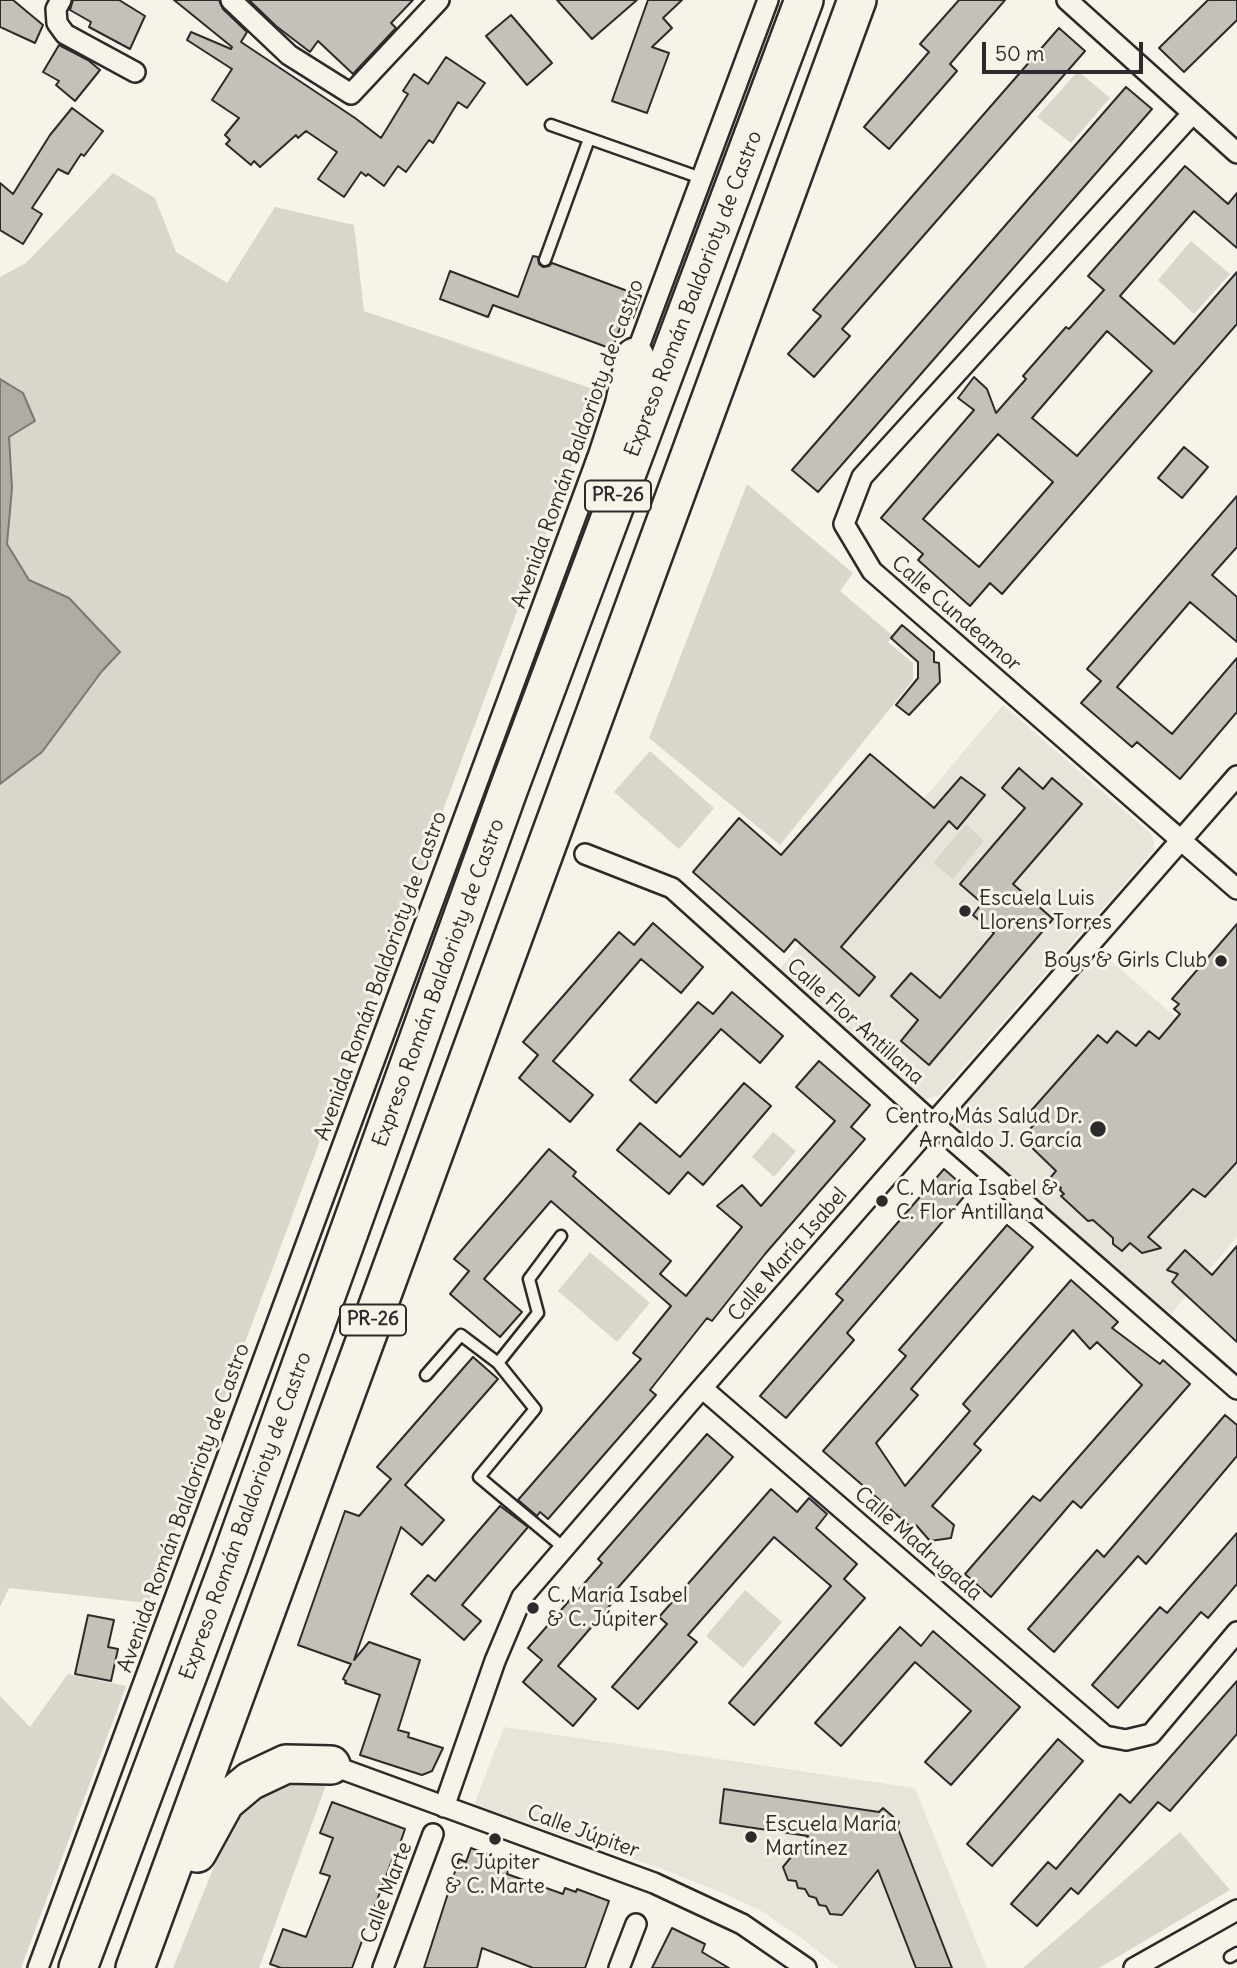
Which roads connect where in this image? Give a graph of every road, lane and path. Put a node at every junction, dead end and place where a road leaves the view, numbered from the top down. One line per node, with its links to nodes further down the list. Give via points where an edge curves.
1 (61, 0): 8 (street, via 55,9 65,34)
2 (231, 0): 3 (street, via 289,55 351,94)
3 (439, 0)
4 (768, 0): 13 (street, Avenida Román Baldorioty de Castro)
5 (804, 0): 17 (highway, Expreso Román Baldorioty de Castro / PR-26)
6 (857, 0): 34 (highway, PR-26)
7 (1067, 0): 9 (street)
8 (135, 72)
9 (1192, 114): 12 (street); 18 (street, Calle Cundeamor, via 862,477 844,524 872,571)
10 (551, 125): 11 (lane)
11 (589, 139): 13 (lane); 14 (lane)
12 (1237, 153)
13 (701, 178): 15 (street, Avenida Román Baldorioty de Castro)
14 (545, 260)
15 (635, 357): 17 (highway, via 624,406 537,671); 35 (street, Avenida Román Baldorioty de Castro)
16 (1237, 776): 18 (street, Calle María Isabel)
17 (509, 788): 36 (highway, Expreso Román Baldorioty de Castro / PR-26, via 229,1565)
18 (1181, 841): 20 (street, Calle Cundeamor); 21 (street, Calle María Isabel)
19 (585, 854): 21 (street, Calle Flor Antillana, via 672,888)
20 (1237, 889)
21 (933, 1123): 25 (street, Calle María Isabel); 26 (street, Calle Flor Antillana)
22 (561, 1236): 23 (lane, via 529,1279 538,1313)
23 (498, 1363): 24 (lane, via 461,1335); 27 (lane, via 535,1409 479,1477)
24 (426, 1375)
25 (702, 1388): 27 (street, Calle María Isabel); 28 (street, Calle Madrugada, via 1105,1736 1125,1740 1151,1734)
26 (1237, 1389)
27 (564, 1548): 30 (street, Calle María Isabel, via 522,1597)
28 (1237, 1632)
29 (331, 1765): 30 (street, Calle Júpiter); 34 (highway, via 286,1764 250,1781 225,1802)
30 (444, 1807): 39 (street, Calle Júpiter, via 654,1883 742,1924)
31 (433, 1835): 37 (street, Calle Marte)
32 (1237, 1910): 40 (street)
33 (636, 1924): 38 (street)
34 (136, 1967)
35 (38, 1968)
36 (78, 1968)
37 (383, 1968)
38 (619, 1968)
39 (806, 1968)
40 (1134, 1968)

